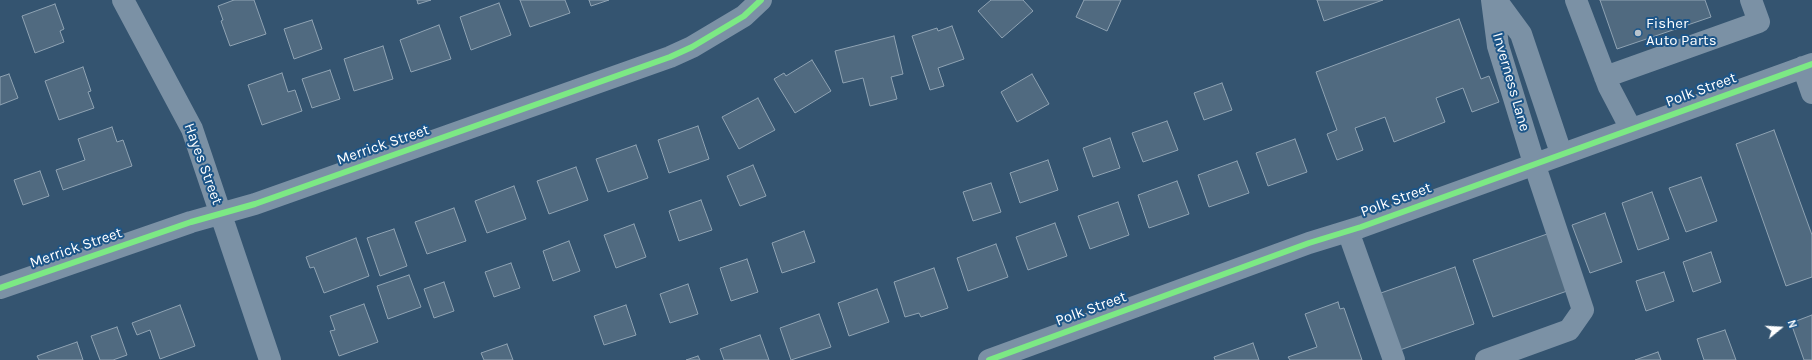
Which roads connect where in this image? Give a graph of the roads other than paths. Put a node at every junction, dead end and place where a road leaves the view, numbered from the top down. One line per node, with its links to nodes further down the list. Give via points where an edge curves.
1 (123, 0): 13 (street, Hayes Street, via 192,129)
2 (761, 0): 13 (street, Merrick Street, via 744,16 670,57)
3 (1492, 0): 12 (street, Inverness Lane, via 1498,46)
4 (1496, 0): 11 (street, Inverness Lane, via 1521,34)
5 (1576, 0): 8 (street)
6 (1750, 0): 8 (street, via 1758,22)
7 (1808, 66): 9 (street); 10 (street, Polk Street)
8 (1605, 77): 10 (street)
9 (1812, 93)
10 (1631, 129): 11 (street, Polk Street)
11 (1561, 154): 12 (street, Polk Street)
12 (1534, 163): 14 (street, Polk Street); 19 (street, Inverness Lane, via 1583,310 1569,330)
13 (221, 214): 15 (street, Merrick Street, via 184,224); 16 (street, Hayes Street)
14 (1348, 231): 17 (street, Polk Street); 18 (street)
15 (0, 288)
16 (270, 360)
17 (989, 360)
18 (1394, 360)
19 (1486, 360)

